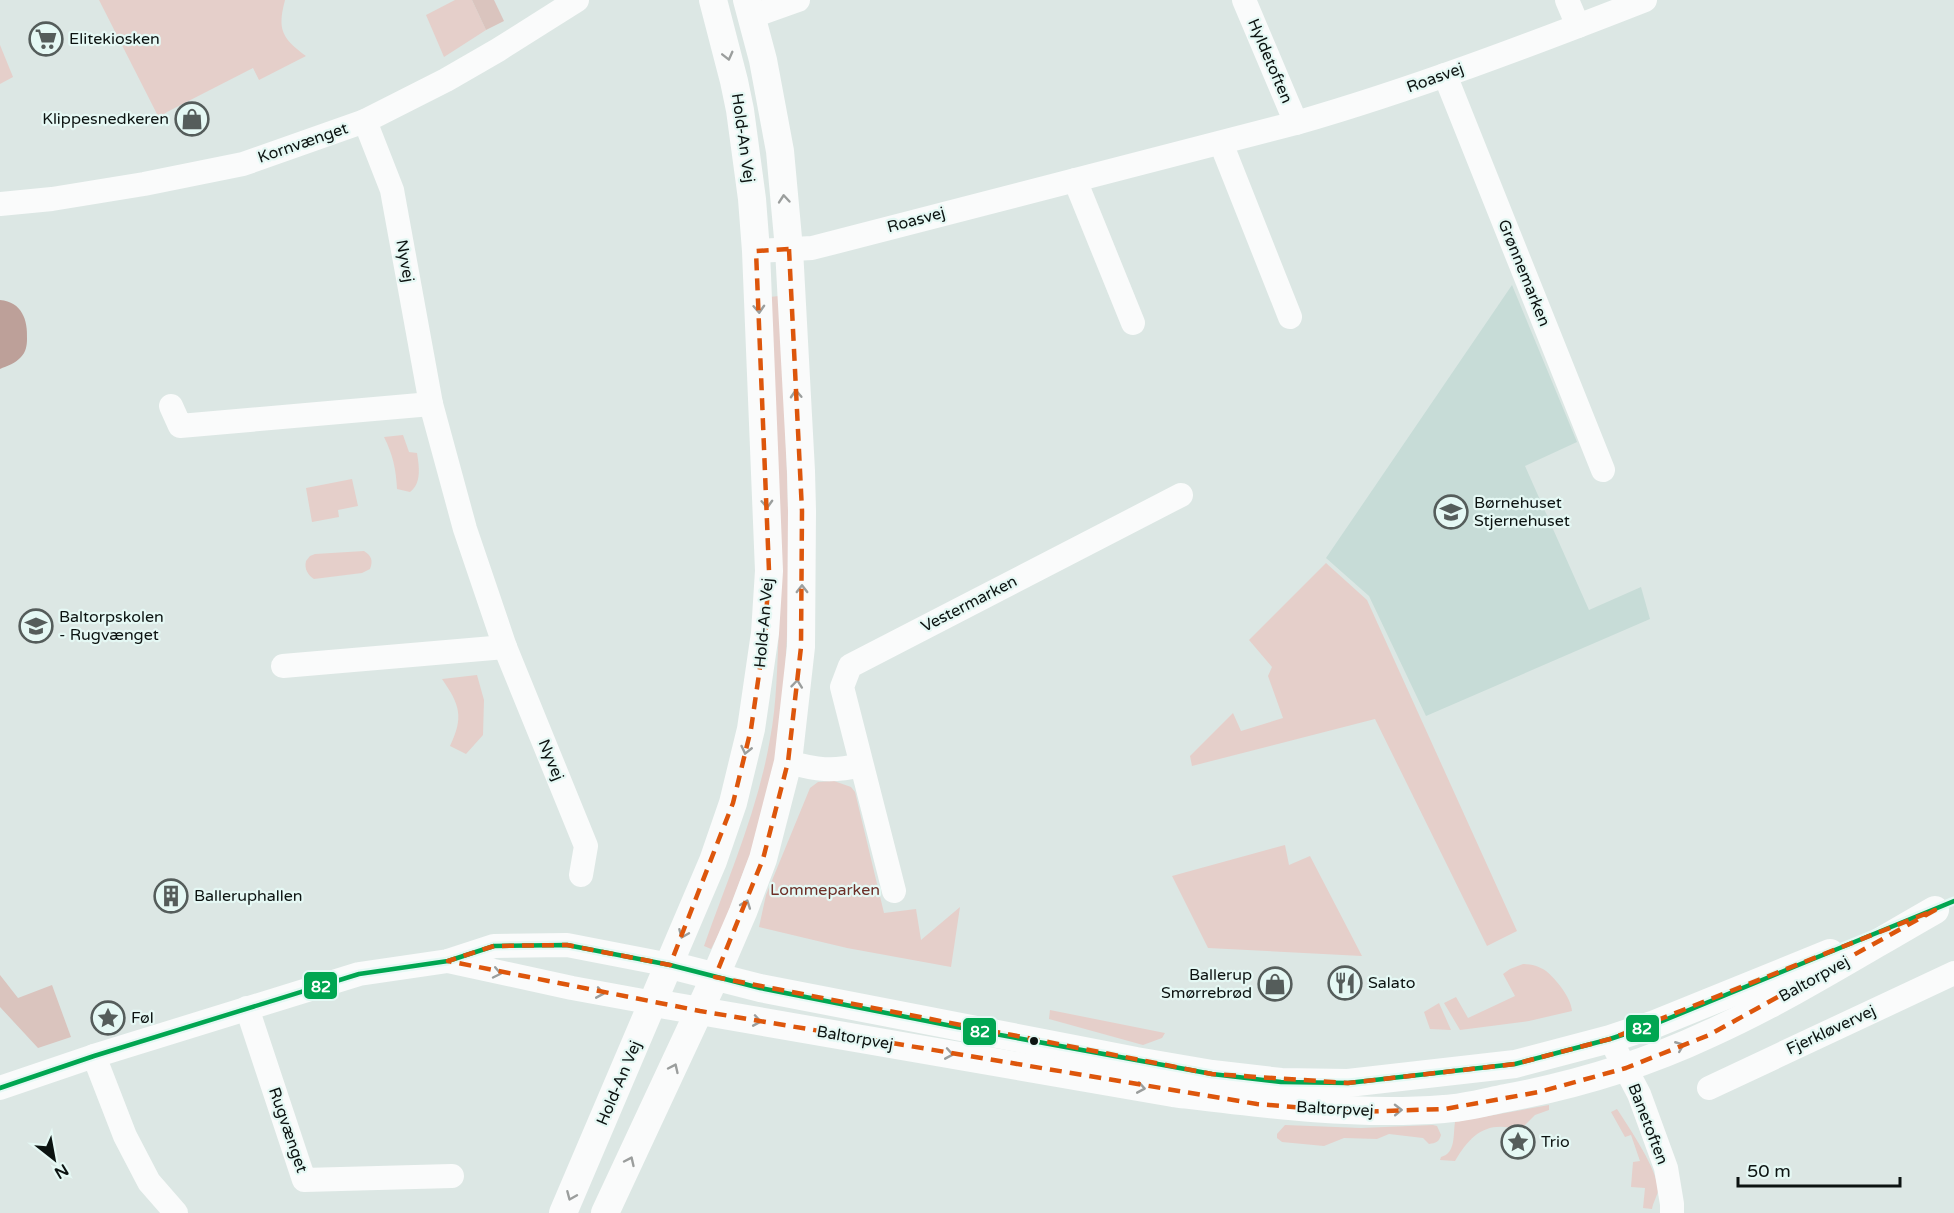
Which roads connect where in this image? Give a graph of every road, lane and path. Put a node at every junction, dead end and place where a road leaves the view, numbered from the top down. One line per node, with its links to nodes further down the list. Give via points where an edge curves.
1 (577, 0): 10 (street, Kornvænget, via 447,80)
2 (713, 0): 16 (street, Hold-An Vej, one-way to 16, via 740,110)
3 (798, 0): 7 (street, Hold-An Vej)
4 (1244, 0): 11 (street, Hyldetoften)
5 (1568, 0): 8 (street)
6 (1645, 0): 8 (street, Roasvej)
7 (750, 8): 15 (street, Hold-An Vej, one-way to 7, via 780,151)
8 (1578, 26): 9 (street, Roasvej)
9 (1445, 75): 11 (street, Roasvej); 21 (street, Grønnemarken)
10 (365, 122): 14 (street, Kornvænget, via 243,164 144,184); 19 (street, Nyvej, via 392,190)
11 (1296, 123): 12 (street, Roasvej)
12 (1221, 143): 13 (street, Roasvej); 17 (street)
13 (1075, 180): 15 (street, Roasvej, via 812,248); 18 (street)
14 (0, 204)
15 (789, 249): 16 (street, Roasvej); 25 (street, Hold-An Vej, one-way to 15, via 801,647 802,511)
16 (756, 251): 31 (street, Hold-An Vej, one-way to 31, via 769,571 765,633 751,729 733,803)
17 (1290, 317)
18 (1133, 322)
19 (431, 404): 20 (street, via 180,426); 23 (street, Nyvej, via 465,529)
20 (171, 406)
21 (1603, 470)
22 (1181, 495): 26 (street, Vestermarken, via 850,666 842,687)
23 (505, 647): 24 (street); 27 (street, Nyvej, via 586,846)
24 (283, 666)
25 (788, 762): 26 (street, via 814,769 841,770); 33 (street, Hold-An Vej, one-way to 25, via 763,859)
26 (861, 765): 28 (street, Vestermarken)
27 (581, 875)
28 (894, 891)
29 (1945, 905): 37 (street, Baltorpvej); 39 (street, Baltorpvej, one-way to 29, via 1718,1030)
30 (448, 962): 31 (street, via 494,946 567,945); 34 (street, one-way to 34); 35 (street, via 359,974)
31 (670, 965): 33 (street, Baltorpvej); 34 (street, Hold-An Vej)
32 (1954, 973): 41 (street, Fjerkløvervej)
33 (715, 977): 36 (street, Hold-An Vej); 37 (street, Baltorpvej, via 1136,1061 1281,1082 1348,1083 1450,1073 1515,1064)
34 (654, 1003): 36 (street, Baltorpvej); 44 (street, Hold-An Vej, one-way to 44)
35 (248, 1008): 38 (street); 42 (street, Rugvænget, via 304,1180)
36 (700, 1011): 39 (street, Baltorpvej, one-way to 39, via 1173,1093 1353,1112 1445,1109 1539,1092); 45 (street, Hold-An Vej, one-way to 36)
37 (1610, 1039): 39 (street, Banetoften)
38 (94, 1056): 40 (street); 43 (street, via 124,1136 149,1182)
39 (1626, 1068): 46 (street, Banetoften, via 1640,1094 1666,1168)
40 (0, 1088)
41 (1709, 1088)
42 (452, 1176)
43 (176, 1213)
44 (563, 1213)
45 (605, 1213)
46 (1672, 1213)

